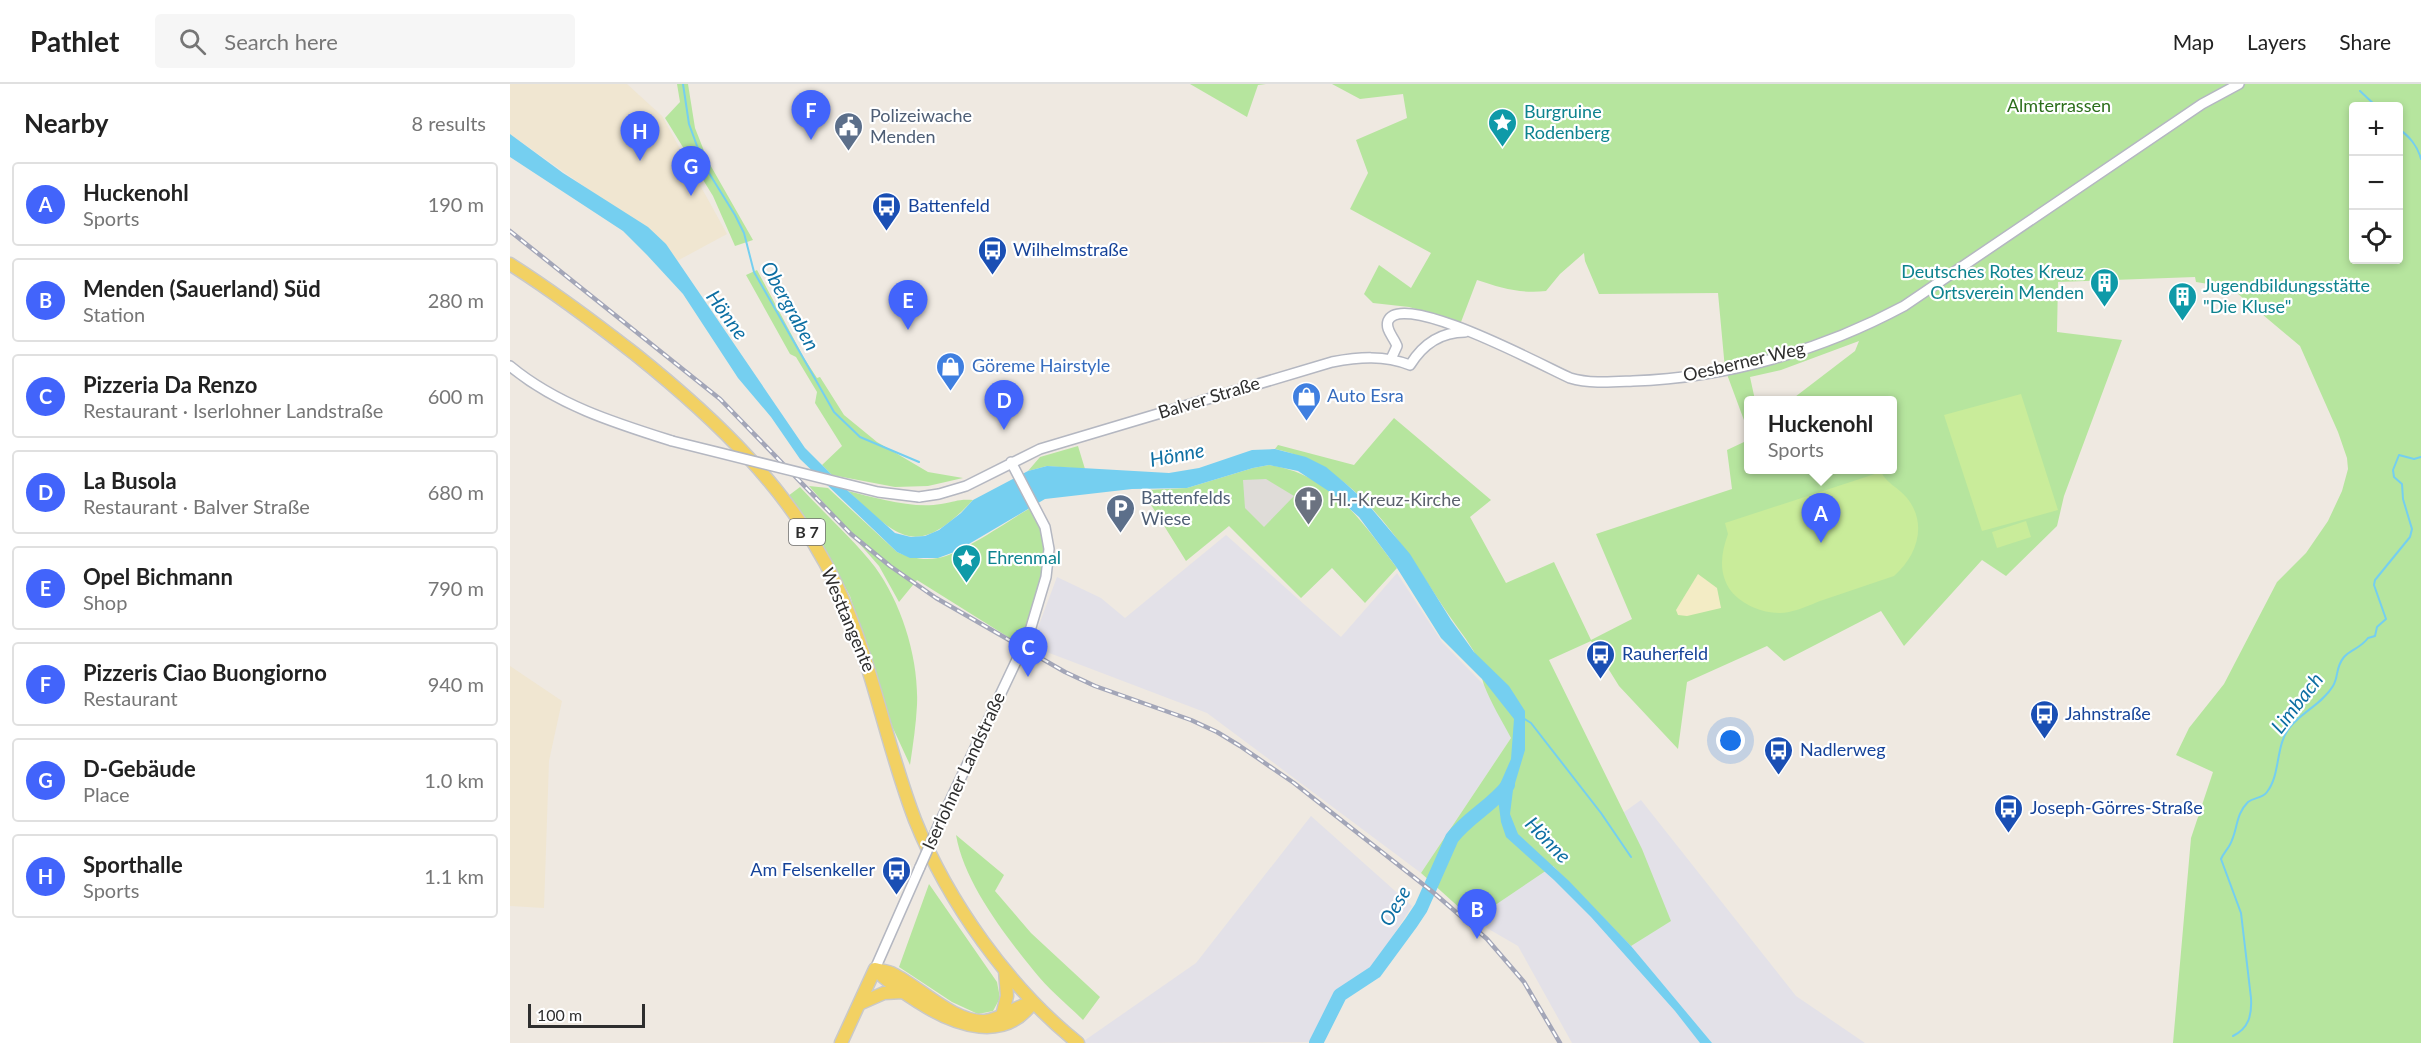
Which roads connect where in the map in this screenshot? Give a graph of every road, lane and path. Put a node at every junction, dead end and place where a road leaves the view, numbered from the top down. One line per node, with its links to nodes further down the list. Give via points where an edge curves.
1 (2239, 84): 3 (street, Oesberner Weg, via 2202,104 1904,306 1875,322 1799,351 1736,368 1667,379 1581,381)
2 (510, 264): 8 (main road, Westtangente / B 7, via 588,317 689,399 744,450 802,524 836,583 860,639 922,834 963,911)
3 (1473, 332): 4 (street, Balver Straße, via 1452,332 1436,338 1410,365); 4 (street, Oesberner Weg, via 1405,312 1392,315 1388,331 1396,346)
4 (1391, 359): 6 (street, Balver Straße, via 1360,358 1301,371 1048,447)
5 (510, 366): 6 (street, Balver Straße, bridge, via 537,386 609,421 672,441 878,492 906,496 939,494 966,486)
6 (1011, 462): 7 (street, Iserlohner Landstraße, bridge, via 1045,527 1049,549 1043,591 1029,634)
7 (875, 969): 9 (main road); 11 (main road, Iserlohner Landstraße); 12 (main road, via 892,973 948,1010 974,1020)
8 (1004, 969): 10 (main road, Westtangente / B 7); 12 (main road, via 1008,985)
9 (903, 992): 10 (main road, via 955,1024 987,1031 1016,1021); 11 (main road, via 884,993)
10 (1033, 1002): 12 (main road); 14 (main road, Westtangente)
11 (859, 1004): 13 (main road, Iserlohner Landstraße)
12 (1002, 1016)
13 (841, 1043)
14 (1078, 1043)

